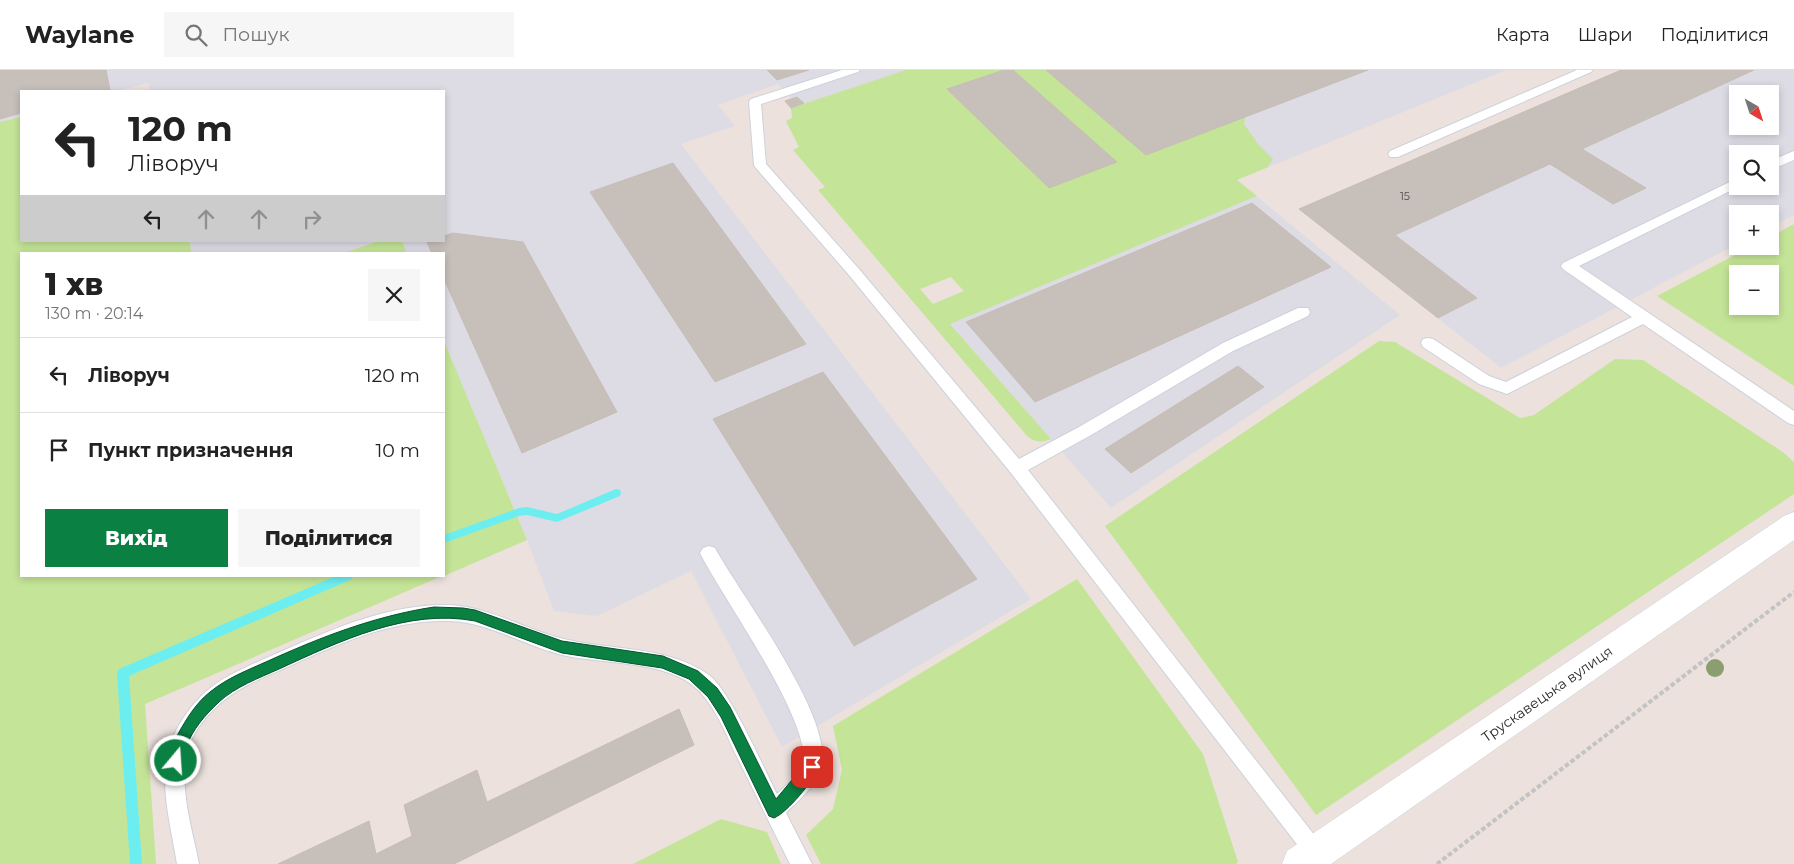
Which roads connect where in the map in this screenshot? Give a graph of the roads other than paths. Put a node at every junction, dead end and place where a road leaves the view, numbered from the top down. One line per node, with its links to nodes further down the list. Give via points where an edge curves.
1 (854, 70): 11 (lane, via 755,102 760,165)
2 (1587, 70): 3 (lane)
3 (1394, 154)
4 (1794, 154): 5 (lane)
5 (1779, 162)
6 (1729, 186): 8 (lane, via 1568,266)
7 (1303, 312): 11 (lane, via 1228,347)
8 (1644, 317): 9 (lane, via 1508,388 1484,380); 10 (lane)
9 (1428, 343)
10 (1794, 419)
11 (1017, 468): 15 (lane)
12 (1794, 524): 15 (street, Трускавецька вулиця)
13 (709, 553): 14 (lane, via 795,699 815,751 812,767)
14 (774, 810): 16 (lane, via 725,712 712,692 693,675 663,662 562,647 463,613 434,613 372,626 311,648 228,686 204,707 185,732 176,761 175,776); 17 (lane)
15 (1308, 858)
16 (188, 864)
17 (800, 864)

